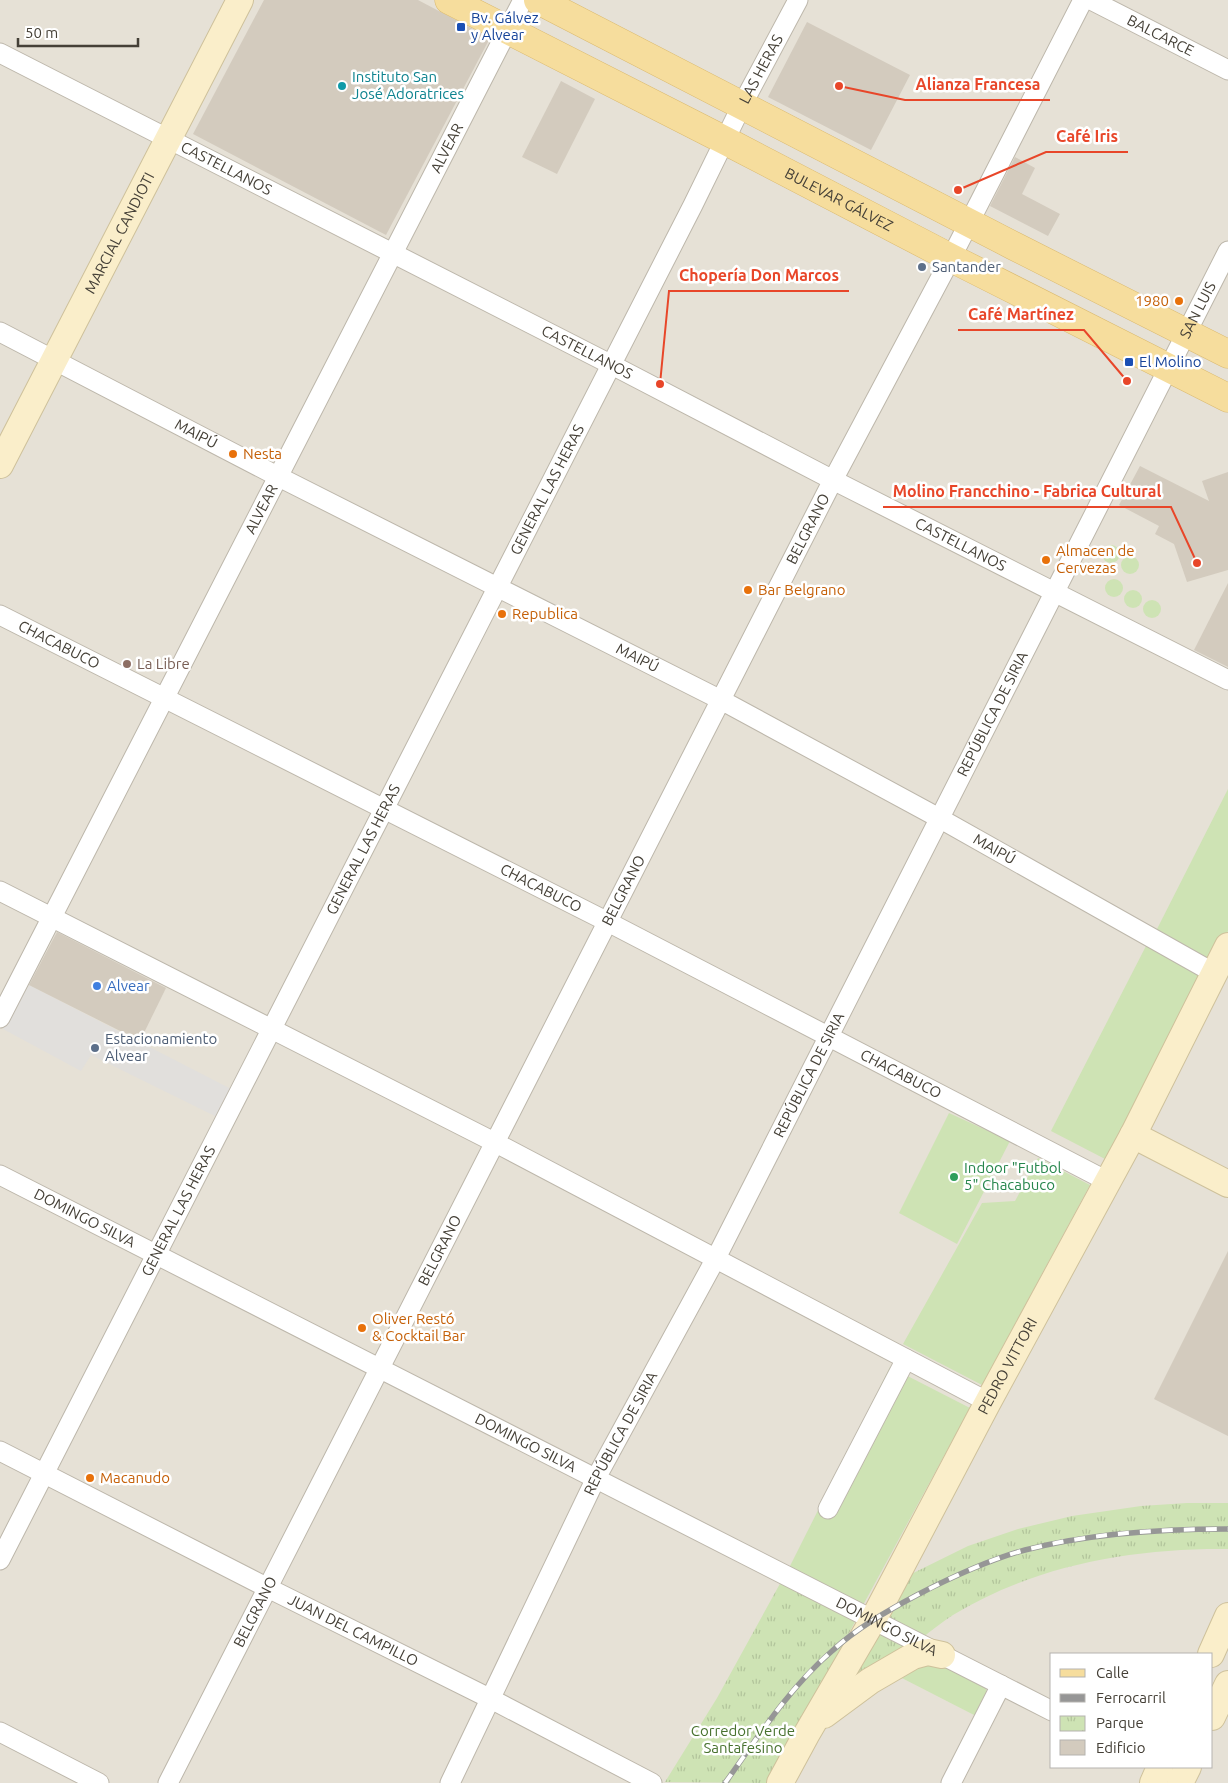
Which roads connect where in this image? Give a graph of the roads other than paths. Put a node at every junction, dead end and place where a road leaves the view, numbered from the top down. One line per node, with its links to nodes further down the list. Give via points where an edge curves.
1 (240, 0): 12 (street, MARCIAL CANDIOTI)
2 (449, 0): 8 (main road, BULEVAR GÁLVEZ)
3 (522, 0): 8 (street, ALVEAR)
4 (538, 0): 11 (main road)
5 (798, 0): 11 (street, LAS HERAS)
6 (1083, 0): 14 (street, BELGRANO)
7 (1091, 0): 10 (street, BALCARCE)
8 (508, 30): 13 (main road, BULEVAR GÁLVEZ); 16 (street, ALVEAR)
9 (0, 53): 12 (street, CASTELLANOS)
10 (1228, 70)
11 (742, 105): 13 (street, LAS HERAS); 14 (main road)
12 (168, 139): 16 (street, CASTELLANOS); 21 (street, MARCIAL CANDIOTI)
13 (726, 140): 17 (main road, BULEVAR GÁLVEZ); 22 (street, GENERAL LAS HERAS)
14 (969, 222): 17 (street, BELGRANO); 19 (main road)
15 (1228, 251): 19 (street, SAN LUIS)
16 (392, 252): 22 (street, CASTELLANOS); 26 (street, ALVEAR)
17 (950, 258): 23 (main road, BULEVAR GÁLVEZ); 27 (street, BELGRANO)
18 (0, 332): 21 (street, MAIPÚ)
19 (1186, 333): 20 (main road); 23 (street, SAN LUIS)
20 (1228, 354)
21 (54, 360): 25 (street, MARCIAL CANDIOTI); 26 (street, MAIPÚ)
22 (612, 364): 27 (street, CASTELLANOS); 28 (street, GENERAL LAS HERAS)
23 (1169, 368): 24 (main road, BULEVAR GÁLVEZ); 29 (street, REPÚBLICA DE SIRIA)
24 (1228, 398)
25 (0, 465)
26 (279, 477): 28 (street, MAIPÚ); 32 (street, ALVEAR)
27 (832, 480): 29 (street, CASTELLANOS); 33 (street, BELGRANO)
28 (498, 588): 33 (street, MAIPÚ); 34 (street, GENERAL LAS HERAS)
29 (1054, 592): 31 (street, CASTELLANOS); 35 (street, REPÚBLICA DE SIRIA)
30 (0, 614): 32 (street, CHACABUCO)
31 (1228, 680)
32 (165, 697): 34 (street, CHACABUCO); 37 (street, ALVEAR)
33 (721, 700): 35 (street, MAIPÚ); 38 (street, BELGRANO)
34 (384, 809): 38 (street, CHACABUCO); 42 (street, GENERAL LAS HERAS)
35 (939, 818): 40 (street, MAIPÚ); 43 (street, REPÚBLICA DE SIRIA)
36 (0, 892): 37 (street)
37 (52, 918): 41 (street, ALVEAR); 42 (street)
38 (606, 922): 43 (street, CHACABUCO); 45 (street, BELGRANO)
39 (1228, 946): 40 (street, PEDRO VITTORI)
40 (1214, 973): 44 (street, PEDRO VITTORI)
41 (0, 1018)
42 (272, 1029): 45 (street); 49 (street, GENERAL LAS HERAS)
43 (828, 1037): 47 (street, CHACABUCO); 50 (street, REPÚBLICA DE SIRIA)
44 (1132, 1135): 47 (street, PEDRO VITTORI); 48 (street)
45 (496, 1143): 50 (street); 52 (street, BELGRANO)
46 (0, 1175): 49 (street, DOMINGO SILVA)
47 (1107, 1181): 53 (street, PEDRO VITTORI)
48 (1228, 1184)
49 (157, 1254): 52 (street, DOMINGO SILVA); 55 (street, GENERAL LAS HERAS)
50 (716, 1258): 51 (street); 56 (street, REPÚBLICA DE SIRIA)
51 (906, 1359): 53 (street); 57 (street)
52 (380, 1368): 56 (street, DOMINGO SILVA); 59 (street, BELGRANO)
53 (988, 1402): 61 (street, PEDRO VITTORI)
54 (0, 1451): 55 (street, JUAN DEL CAMPILLO)
55 (44, 1473): 58 (street, GENERAL LAS HERAS); 59 (street, JUAN DEL CAMPILLO)
56 (596, 1478): 61 (street, DOMINGO SILVA); 66 (street, REPÚBLICA DE SIRIA)
57 (828, 1509)
58 (0, 1560)
59 (268, 1588): 66 (street, JUAN DEL CAMPILLO); 73 (street, BELGRANO)
60 (1228, 1616): 62 (street)
61 (874, 1620): 63 (street, DOMINGO SILVA); 70 (street, PEDRO VITTORI)
62 (1211, 1653)
63 (942, 1655): 65 (street, DOMINGO SILVA); 70 (street, via 920,1653 885,1671 837,1704)
64 (1228, 1684): 68 (street)
65 (1001, 1685): 67 (street, DOMINGO SILVA); 77 (street)
66 (492, 1699): 74 (street, REPÚBLICA DE SIRIA); 75 (street, JUAN DEL CAMPILLO)
67 (1050, 1710)
68 (1213, 1716)
69 (0, 1732): 72 (street)
70 (806, 1735): 76 (street, PEDRO VITTORI)
71 (1177, 1774): 78 (street)
72 (99, 1783)
73 (168, 1783)
74 (450, 1783)
75 (652, 1783)
76 (780, 1783)
77 (951, 1783)
78 (1153, 1783)

